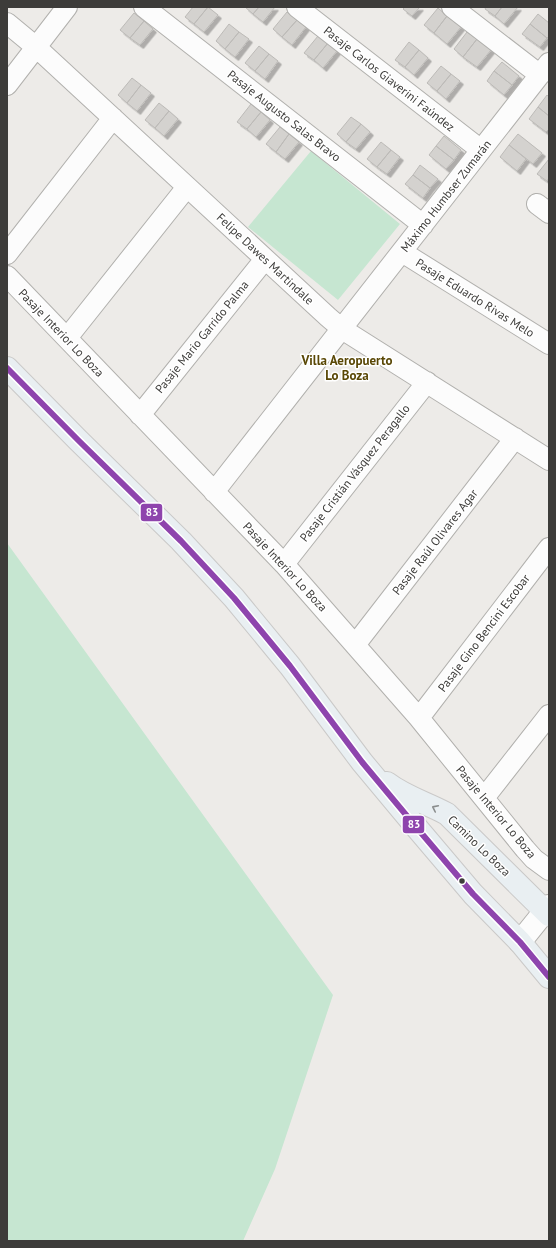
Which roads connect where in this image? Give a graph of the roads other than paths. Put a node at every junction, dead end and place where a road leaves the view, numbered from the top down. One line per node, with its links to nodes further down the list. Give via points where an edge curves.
1 (68, 7): 6 (street)
2 (144, 7): 12 (street, Pasaje Augusto Salas Bravo)
3 (297, 7): 10 (street, Pasaje Carlos Giaverini Faúndez)
4 (452, 7): 7 (street)
5 (7, 23): 6 (street, Felipe Dawes Martindale)
6 (36, 47): 8 (street); 9 (street, Felipe Dawes Martindale)
7 (544, 69): 10 (street, Máximo Humbser Zumarán)
8 (7, 84)
9 (113, 118): 11 (street, Felipe Dawes Martindale); 14 (street)
10 (481, 150): 12 (street, Máximo Humbser Zumarán)
11 (187, 187): 15 (street, Felipe Dawes Martindale); 18 (street)
12 (423, 225): 13 (street, Máximo Humbser Zumarán)
13 (402, 252): 17 (street, Máximo Humbser Zumarán); 19 (street, Pasaje Eduardo Rivas Melo)
14 (7, 254)
15 (265, 259): 17 (street, Felipe Dawes Martindale); 22 (street, Pasaje Mario Garrido Palma)
16 (7, 276): 18 (street, Pasaje Interior Lo Boza)
17 (342, 329): 21 (street, Felipe Dawes Martindale); 25 (street, Máximo Humbser Zumarán)
18 (67, 338): 22 (street, Pasaje Interior Lo Boza)
19 (549, 344)
20 (7, 368): 31 (main road, Camino Lo Boza, via 181,540 234,598 290,666)
21 (427, 382): 23 (street, Felipe Dawes Martindale); 27 (street, Pasaje Cristián Vásquez Peragallo)
22 (140, 415): 25 (street, Pasaje Interior Lo Boza)
23 (515, 438): 24 (street, Felipe Dawes Martindale); 28 (street, Pasaje Raúl Olivares Agar)
24 (549, 460)
25 (214, 492): 27 (street, Pasaje Interior Lo Boza)
26 (549, 548): 30 (street, Pasaje Gino Bencini Escobar)
27 (284, 564): 28 (street, Pasaje Interior Lo Boza)
28 (355, 645): 30 (street, Pasaje Interior Lo Boza)
29 (549, 714): 32 (street)
30 (419, 718): 32 (street, Pasaje Interior Lo Boza)
31 (362, 762): 34 (main road, Camino Lo Boza, one-way to 31, via 447,814 406,796); 35 (main road, Camino Lo Boza, via 473,894)
32 (484, 798): 33 (street, Pasaje Interior Lo Boza, via 534,859)
33 (549, 870)
34 (548, 910): 35 (street)
35 (520, 942): 36 (main road, Camino Lo Boza)
36 (549, 978)

